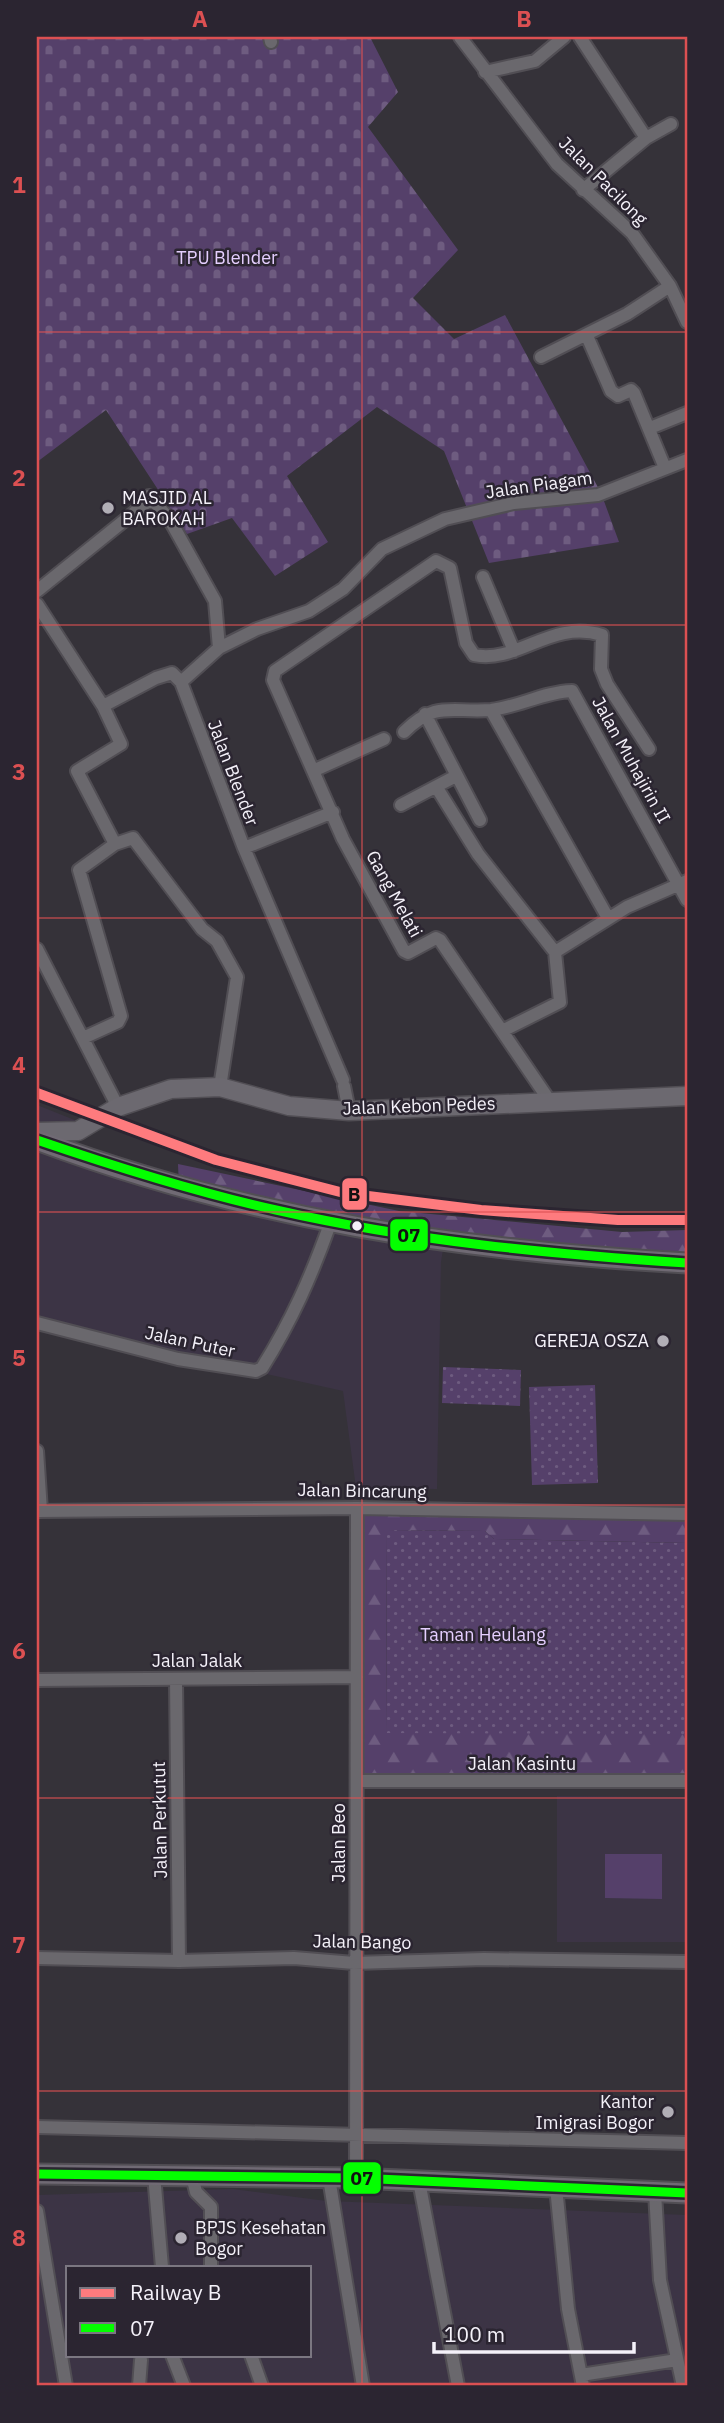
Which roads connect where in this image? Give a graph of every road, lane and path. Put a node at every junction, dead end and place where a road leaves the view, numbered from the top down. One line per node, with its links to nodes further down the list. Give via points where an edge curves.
1 (460, 37): 4 (street, Jalan Pacilong)
2 (564, 37): 4 (street, via 535,61)
3 (580, 37): 6 (street)
4 (485, 72): 7 (street, Jalan Pacilong)
5 (671, 124): 6 (street)
6 (646, 138): 7 (street)
7 (583, 190): 8 (street, Jalan Pacilong, via 632,233)
8 (670, 286): 9 (street, Jalan Pacilong); 10 (street)
9 (687, 322)
10 (587, 336): 11 (street); 13 (street, via 611,391 618,396 631,390)
11 (541, 357)
12 (687, 413): 13 (street)
13 (650, 428): 15 (street)
14 (687, 460): 15 (street, Jalan Piagam)
15 (665, 468): 19 (street, Jalan Piagam, via 598,495 514,503 445,519 382,549 343,589 309,611)
16 (483, 577): 20 (street)
17 (37, 592): 19 (street, via 150,497 170,520 215,601)
18 (37, 604): 22 (street)
19 (219, 648): 21 (street)
20 (514, 650): 27 (street, via 542,637 587,631 601,635 601,669 607,684); 28 (street, Gang Melati, via 490,658 474,655 466,643 450,568 436,561 275,671 273,680)
21 (181, 682): 22 (street, via 172,673); 35 (street, Jalan Blender)
22 (103, 706): 34 (street, via 121,744 77,772)
23 (491, 710): 24 (street, via 446,708); 36 (street, Jalan Muhajirin II, via 572,691); 38 (street)
24 (425, 714): 25 (street); 29 (street)
25 (404, 732)
26 (384, 739): 28 (street)
27 (649, 749)
28 (315, 770): 32 (street, Gang Melati)
29 (456, 776): 30 (street); 33 (street)
30 (437, 788): 31 (street); 40 (street, via 478,854)
31 (401, 805)
32 (333, 812): 35 (street); 41 (street, Gang Melati, via 404,951 431,939 440,940)
33 (480, 820)
34 (114, 844): 42 (street, via 79,870 121,1016 118,1022); 43 (street, via 133,838 202,929 217,941 237,978)
35 (244, 848): 47 (street, Jalan Blender, via 343,1083)
36 (684, 882): 37 (street, Jalan Muhajirin II); 38 (street)
37 (687, 900)
38 (608, 918): 40 (street)
39 (37, 949): 42 (street)
40 (555, 952): 41 (street, via 560,1002)
41 (502, 1031): 45 (street, Gang Melati)
42 (83, 1038): 46 (street)
43 (220, 1087): 46 (main road, Jalan Kebon Pedes, via 171,1089); 47 (main road, Jalan Kebon Pedes, via 289,1106)
44 (687, 1096): 45 (main road, Jalan Kebon Pedes)
45 (549, 1100): 47 (main road, Jalan Kebon Pedes)
46 (118, 1107): 48 (main road, Jalan Kebon Pedes)
47 (349, 1111)
48 (78, 1131): 49 (main road, Jalan Kebon Pedes); 51 (main road, via 78,1150)
49 (37, 1132)
50 (37, 1140): 51 (main road)
51 (87, 1159): 52 (main road)
52 (328, 1230): 53 (main road); 54 (street, Jalan Puter, via 305,1294 256,1371 178,1360)
53 (687, 1263)
54 (37, 1323)
55 (37, 1451): 57 (street)
56 (357, 1508): 57 (street, Jalan Bincarung); 58 (street, Jalan Bincarung); 59 (street, Jalan Beo)
57 (39, 1511)
58 (687, 1514)
59 (357, 1678): 60 (street, Jalan Jalak); 62 (street, Jalan Beo)
60 (176, 1679): 61 (street, Jalan Jalak); 65 (street, Jalan Perkutut)
61 (37, 1680)
62 (356, 1781): 63 (street, Jalan Kasintu); 66 (street, Jalan Beo)
63 (687, 1781)
64 (37, 1958): 65 (street, Jalan Bango)
65 (179, 1961): 66 (street, Jalan Bango, via 294,1958)
66 (354, 1962): 67 (street, Jalan Bango); 69 (street, Jalan Beo)
67 (687, 1962)
68 (37, 2127): 69 (street)
69 (356, 2135): 70 (street); 75 (street, Jalan Beo)
70 (687, 2143)
71 (37, 2174): 72 (main road)
72 (154, 2175): 73 (main road); 81 (street)
73 (192, 2176): 74 (main road); 82 (street, via 196,2192 211,2207)
74 (329, 2178): 75 (main road); 92 (street)
75 (356, 2178): 76 (main road)
76 (419, 2181): 77 (main road); 93 (street)
77 (556, 2187): 78 (main road); 87 (street, via 568,2309)
78 (654, 2192): 79 (main road); 86 (street, via 660,2280)
79 (687, 2193)
80 (37, 2211): 88 (street)
81 (162, 2266)
82 (211, 2266)
83 (173, 2356): 90 (street)
84 (251, 2356): 91 (street)
85 (141, 2360): 89 (street)
86 (677, 2360): 87 (street); 94 (street)
87 (582, 2381)
88 (66, 2386)
89 (139, 2386)
90 (184, 2386)
91 (262, 2386)
92 (363, 2386)
93 (458, 2386)
94 (683, 2386)

